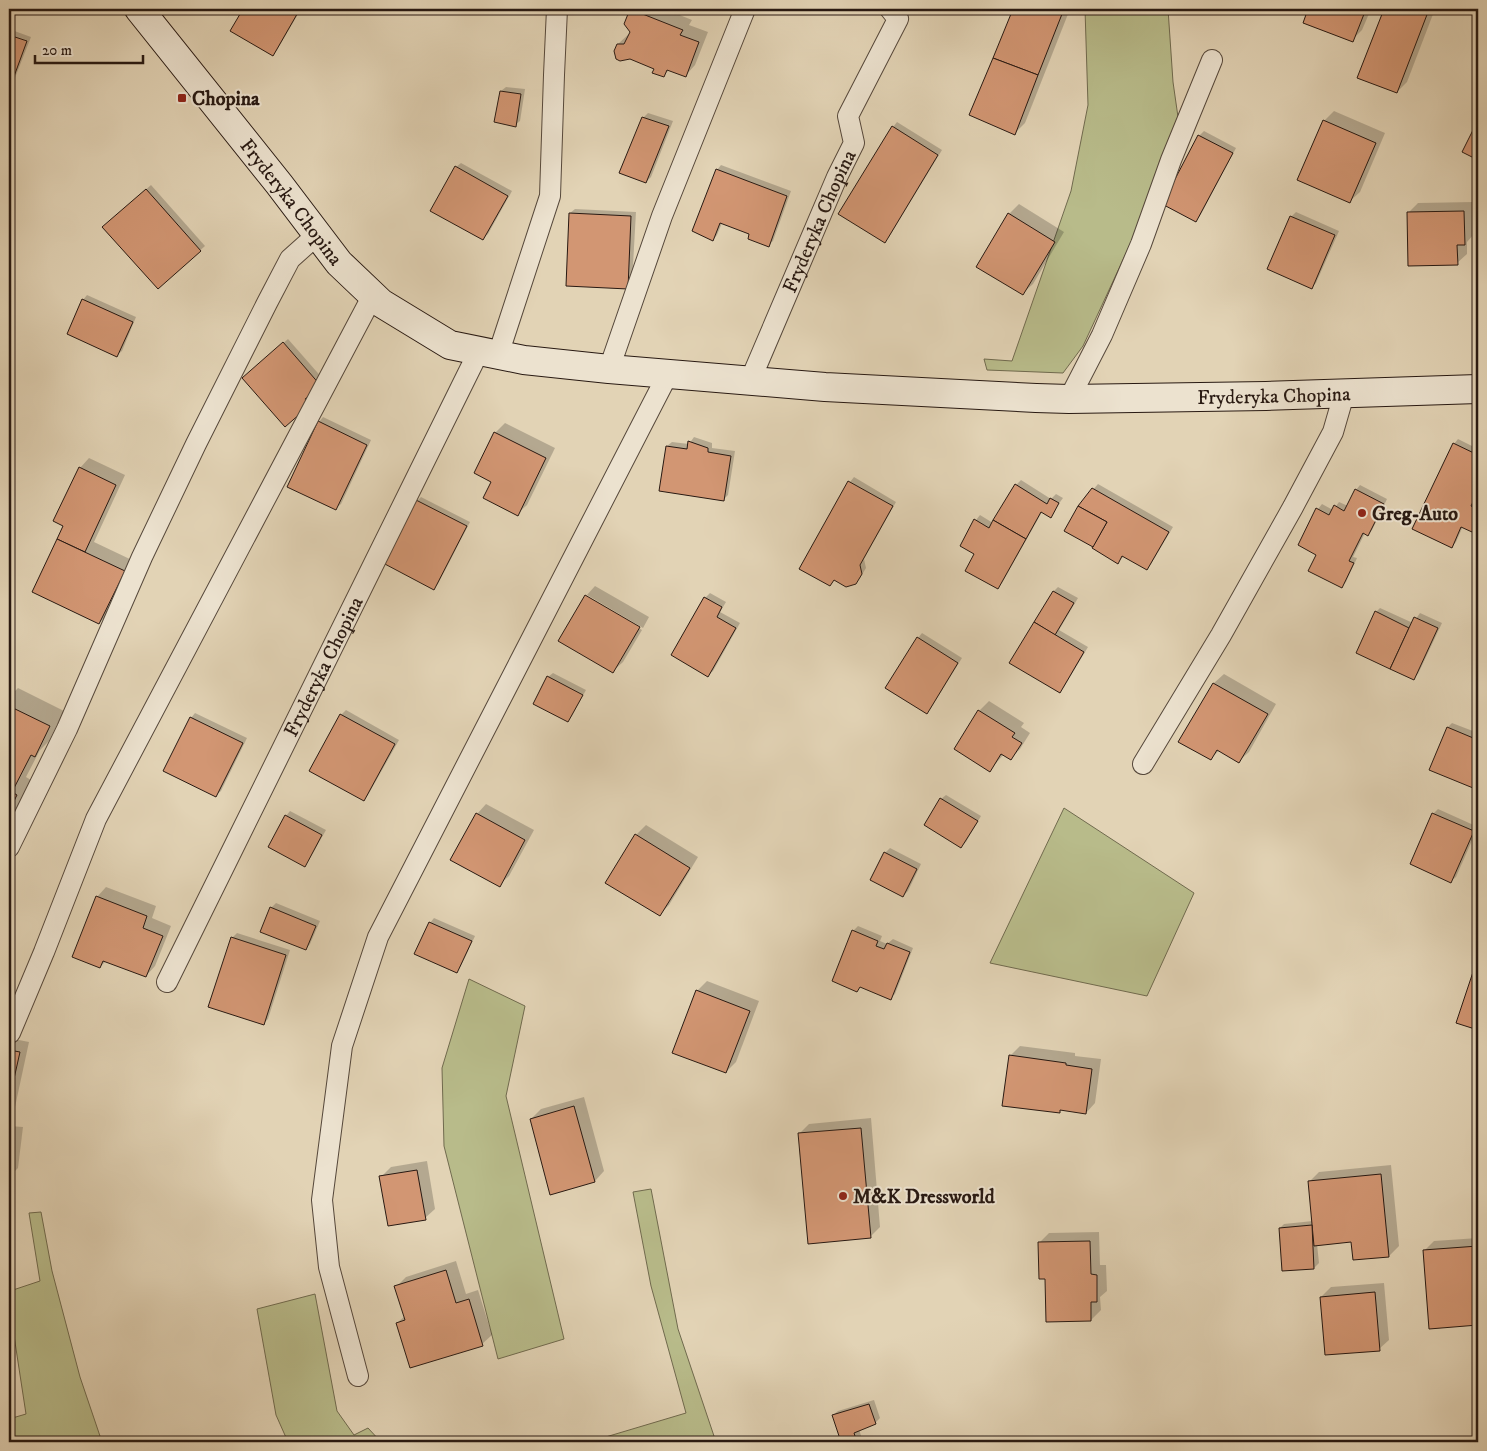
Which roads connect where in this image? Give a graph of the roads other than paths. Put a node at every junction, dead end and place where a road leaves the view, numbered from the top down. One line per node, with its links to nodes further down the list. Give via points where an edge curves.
1 (140, 9): 6 (street, Fryderyka Chopina)
2 (557, 9): 8 (lane, via 550,196)
3 (745, 9): 9 (lane, via 662,216)
4 (890, 9): 11 (lane, Fryderyka Chopina, via 898,19 848,116 854,143)
5 (1212, 60): 14 (lane, via 1137,253 1102,335)
6 (318, 234): 7 (street, Fryderyka Chopina, via 339,263); 16 (lane, via 290,259 262,312 142,558 67,729)
7 (373, 296): 8 (street, Fryderyka Chopina, via 450,345); 18 (lane, via 96,819)
8 (488, 353): 9 (street, Fryderyka Chopina); 17 (lane, Fryderyka Chopina)
9 (609, 369): 10 (street, Fryderyka Chopina)
10 (668, 374): 11 (street, Fryderyka Chopina); 19 (lane, via 378,937 342,1046 322,1200 329,1267)
11 (750, 381): 14 (street, Fryderyka Chopina, via 825,388)
12 (1478, 389): 13 (street, Fryderyka Chopina)
13 (1344, 394): 14 (street, Fryderyka Chopina); 15 (lane, via 1333,432 1293,507)
14 (1069, 399)
15 (1143, 764)
16 (9, 847)
17 (167, 982)
18 (10, 1034)
19 (358, 1376)

